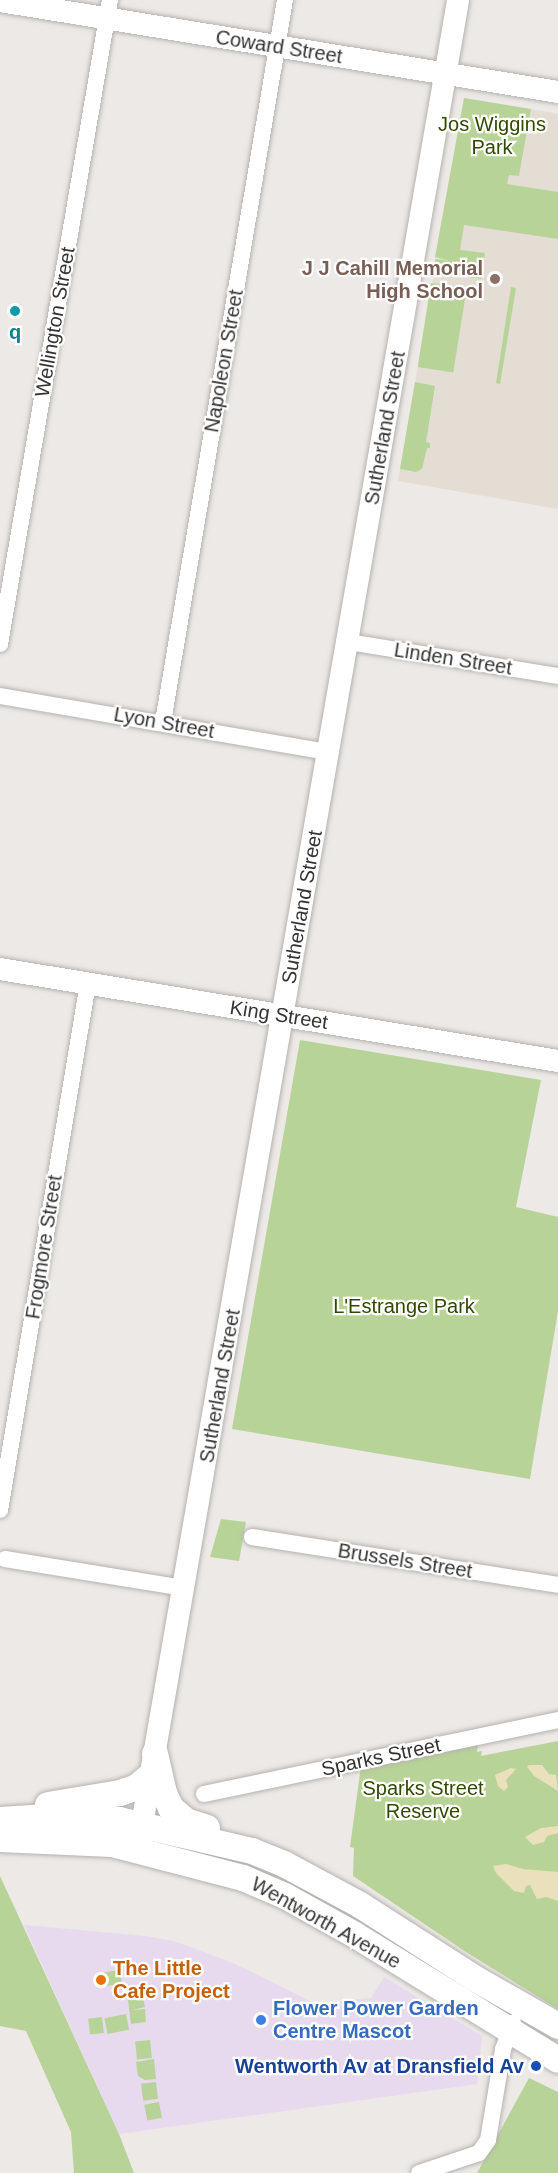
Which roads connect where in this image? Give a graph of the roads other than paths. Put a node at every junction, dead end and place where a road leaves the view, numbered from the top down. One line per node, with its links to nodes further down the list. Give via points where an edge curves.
1 (285, 0): 5 (street, Napoleon Street)
2 (458, 0): 6 (street, Sutherland Street)
3 (0, 1): 4 (street, Coward Street)
4 (109, 9): 5 (street, Coward Street); 9 (street, Wellington Street)
5 (277, 48): 6 (street, Coward Street); 12 (street, Napoleon Street)
6 (446, 73): 7 (street, Coward Street); 8 (street, Sutherland Street)
7 (558, 92)
8 (348, 642): 10 (street, Linden Street); 13 (street, Sutherland Street)
9 (0, 644)
10 (558, 676)
11 (0, 696): 12 (street, Lyon Street)
12 (163, 722): 13 (street, Lyon Street)
13 (329, 752): 16 (street, Sutherland Street)
14 (0, 969): 15 (street, King Street)
15 (88, 983): 16 (street, King Street); 18 (street, Frogmore Street)
16 (284, 1016): 17 (street, King Street); 22 (street, Sutherland Street)
17 (558, 1061)
18 (0, 1510)
19 (252, 1537): 21 (street, Brussels Street)
20 (2, 1558): 22 (street)
21 (558, 1585)
22 (184, 1588): 24 (street, Sutherland Street)
23 (558, 1720): 25 (street, Sparks Street)
24 (153, 1765): 26 (street, Sutherland Street); 27 (main road, via 131,1789 49,1805); 29 (main road, via 171,1808 186,1821 222,1833)
25 (204, 1794)
26 (143, 1824): 27 (main road, Wentworth Avenue, via 82,1817); 28 (street, Sutherland Street); 29 (main road, Wentworth Avenue)
27 (1, 1826): 28 (main road, Wentworth Avenue)
28 (138, 1849): 32 (main road, Wentworth Avenue, via 209,1867 285,1896)
29 (252, 1851): 30 (main road, Wentworth Avenue, via 360,1905)
30 (521, 2006): 31 (main road, Wentworth Avenue); 32 (street)
31 (558, 2026)
32 (509, 2031): 33 (main road, Wentworth Avenue); 34 (street, via 488,2140 479,2153)
33 (558, 2060)
34 (419, 2173)

